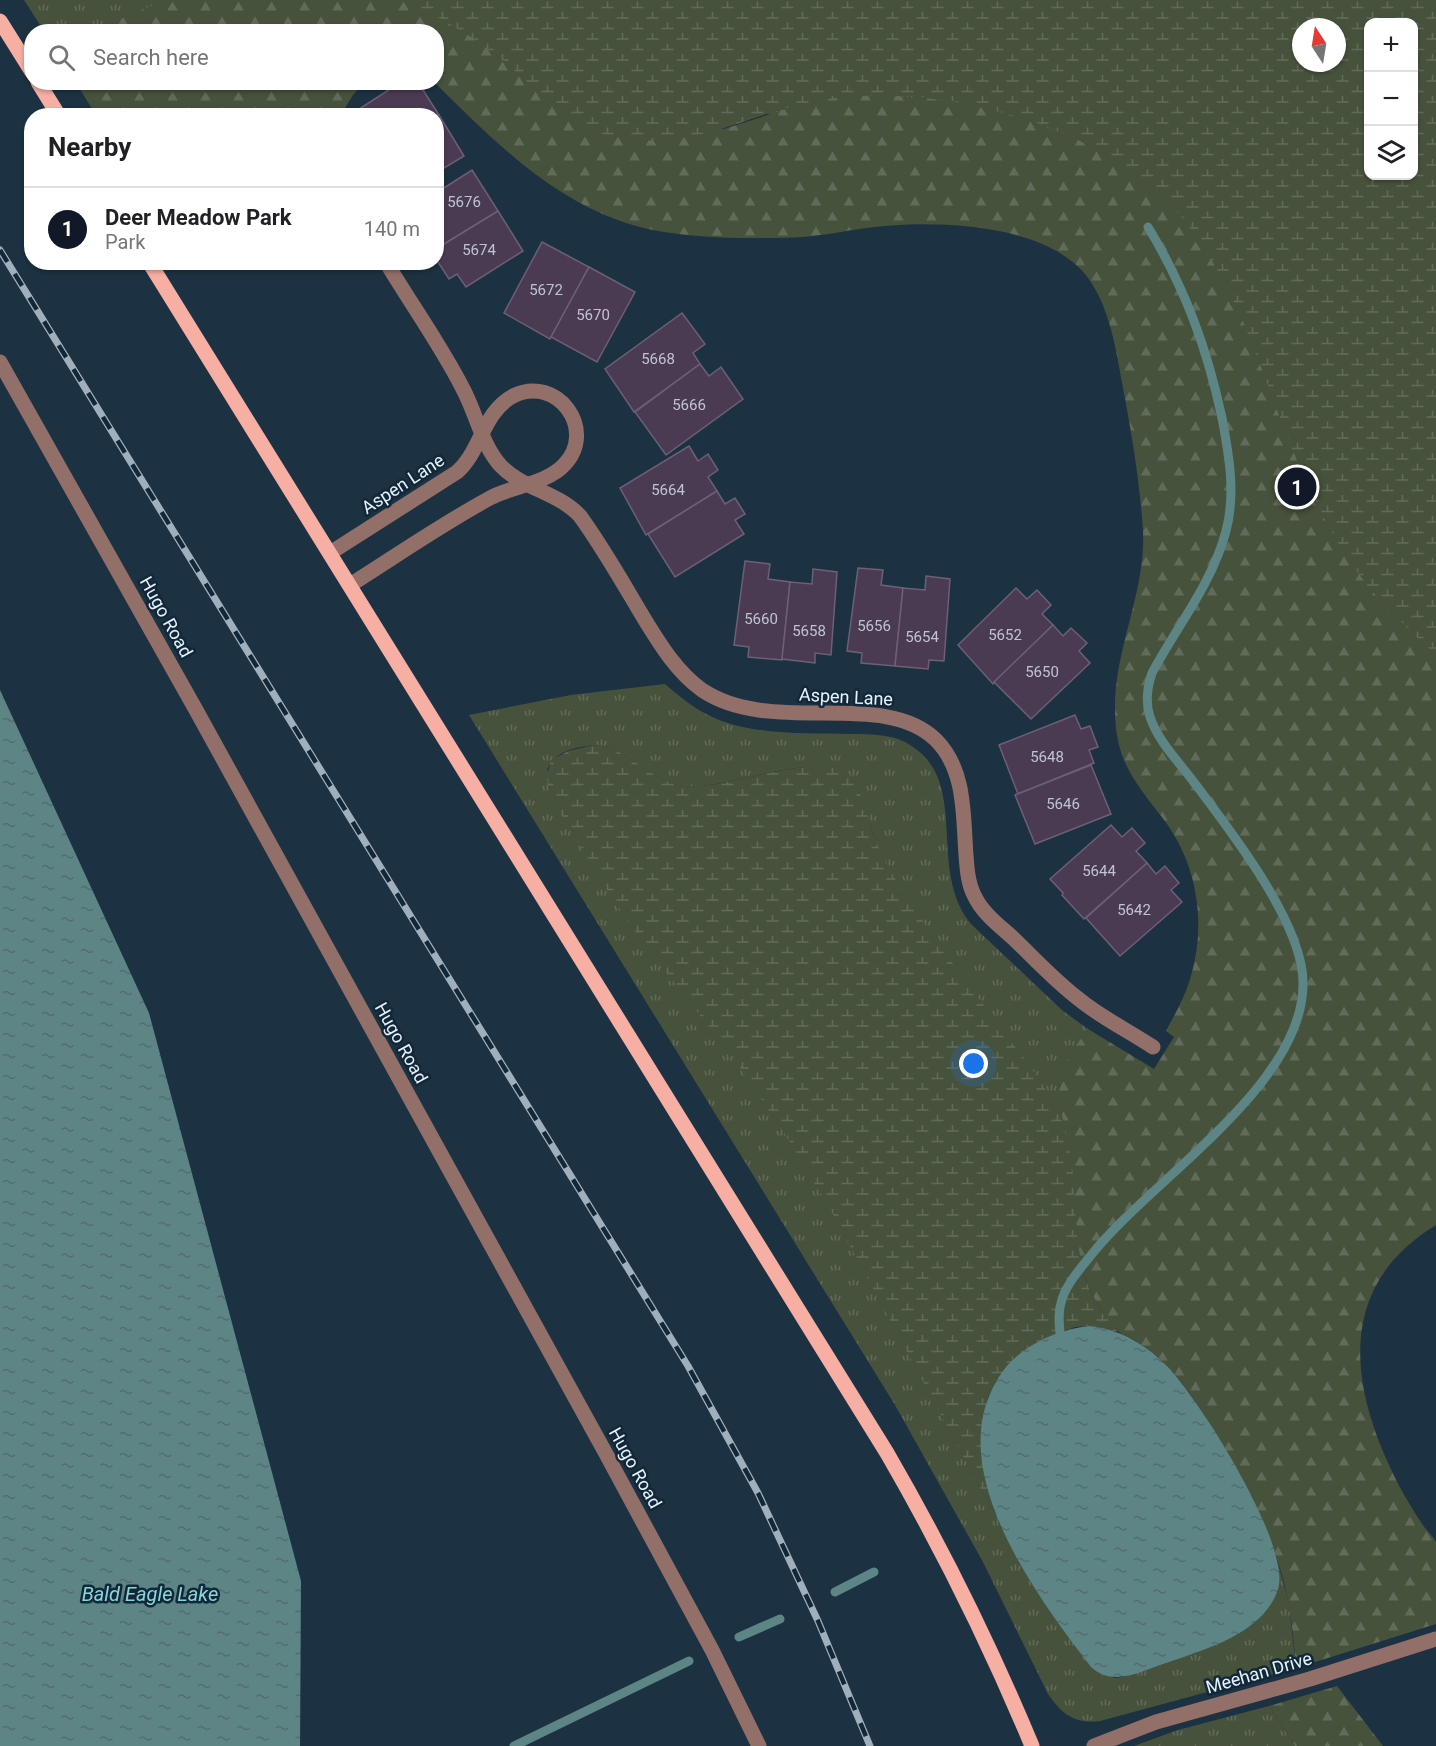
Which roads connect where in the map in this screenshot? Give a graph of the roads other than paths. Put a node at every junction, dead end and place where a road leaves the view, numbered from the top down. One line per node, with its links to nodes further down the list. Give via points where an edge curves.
1 (0, 21): 2 (main road)
2 (24, 59)
3 (43, 90): 4 (main road)
4 (54, 108)
5 (154, 270): 10 (main road)
6 (391, 270): 8 (street, Aspen Lane, via 461,384)
7 (0, 362): 14 (street, Hugo Road, via 605,1452 708,1642)
8 (482, 433): 9 (street, Aspen Lane, via 500,464); 9 (street, Aspen Lane, via 499,406 524,392 551,394 568,408 576,435 570,458 555,472); 10 (street, Aspen Lane, via 470,458 457,472)
9 (526, 484): 11 (street, Aspen Lane, via 492,497); 12 (street, Aspen Lane, via 563,501 580,516 671,660 695,685 711,695 734,706 765,712 893,718 908,721 931,736 946,752 957,775 969,879 979,904 1078,999)
10 (330, 553): 11 (main road)
11 (350, 585): 15 (main road, via 887,1453 968,1605)
12 (1153, 1047)
13 (1436, 1639): 16 (street, Meehan Drive, via 1156,1722)
14 (759, 1746)
15 (1032, 1746)
16 (1094, 1746)

